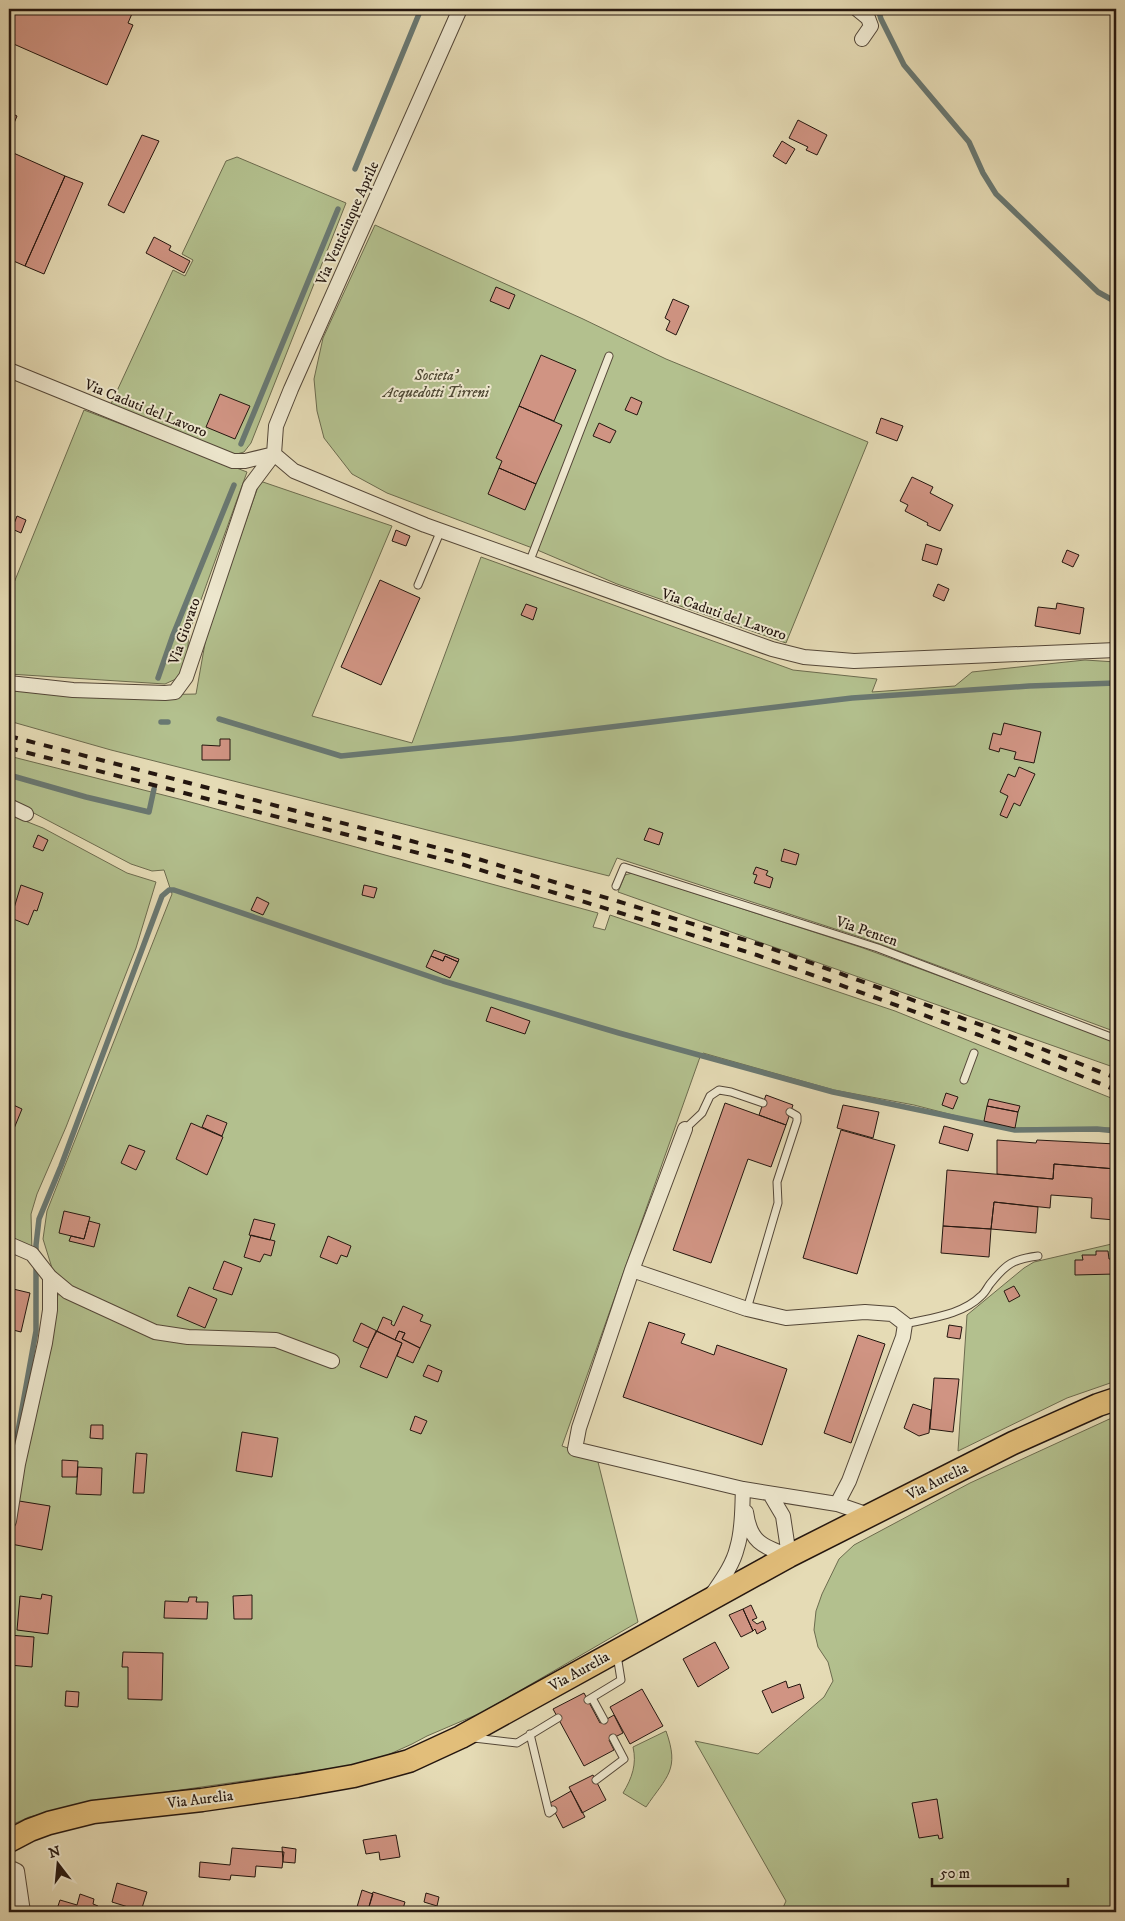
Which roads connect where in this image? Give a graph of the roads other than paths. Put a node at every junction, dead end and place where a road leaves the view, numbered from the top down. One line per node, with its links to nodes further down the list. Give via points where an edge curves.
1 (460, 9): 6 (street, Via Venticinque Aprile, via 291,389 276,426)
2 (857, 9): 3 (street, via 868,18 871,26)
3 (862, 40)
4 (609, 356): 8 (lane)
5 (9, 370): 6 (street, Via Caduti del Lavoro, via 233,461)
6 (274, 454): 7 (street, Via Caduti del Lavoro, via 294,471); 11 (street, Via Giovato, via 250,486 186,677 175,692 73,690)
7 (441, 530): 8 (street, Via Caduti del Lavoro); 9 (lane)
8 (529, 563): 10 (street, Via Caduti del Lavoro, via 772,649 804,657 854,661)
9 (418, 585)
10 (1116, 650)
11 (9, 683)
12 (9, 806): 13 (street)
13 (26, 814)
14 (616, 886): 15 (lane, Via Penten, via 624,867 633,869 878,948)
15 (1116, 1039)
16 (974, 1054): 17 (lane)
17 (964, 1080)
18 (763, 1103): 20 (lane, via 720,1090 710,1096 702,1113)
19 (790, 1112): 25 (lane, via 797,1116 797,1121 777,1182 778,1203)
20 (685, 1129): 23 (street)
21 (9, 1244): 24 (street, via 32,1254)
22 (1038, 1256): 26 (lane, via 1020,1258 1004,1266 981,1296 964,1307)
23 (632, 1270): 25 (street); 29 (street, via 575,1449)
24 (50, 1277): 27 (street, via 68,1292 155,1332 188,1337 276,1340); 33 (street, via 45,1343)
25 (747, 1309): 26 (street, via 786,1318 865,1312 892,1314)
26 (905, 1324): 31 (street, via 849,1481)
27 (332, 1361)
28 (1116, 1398): 32 (main road, Via Aurelia, via 1014,1443)
29 (743, 1489): 30 (street); 34 (street, via 748,1527 754,1538 766,1548); 35 (street, via 737,1548 725,1576)
30 (770, 1494): 31 (street); 34 (street, via 783,1516)
31 (837, 1504): 32 (street)
32 (869, 1515): 34 (main road, Via Aurelia)
33 (9, 1521)
34 (788, 1556): 35 (main road, Via Aurelia)
35 (707, 1601): 36 (main road, Via Aurelia)
36 (616, 1651): 38 (lane, via 621,1680 590,1699); 40 (main road, Via Aurelia)
37 (558, 1718): 39 (lane)
38 (604, 1720)
39 (530, 1734): 40 (lane, via 517,1743); 43 (lane, via 549,1813)
40 (461, 1737): 44 (main road, Via Aurelia, via 409,1761 354,1776 202,1800 93,1812 49,1823)
41 (613, 1738): 42 (lane, via 624,1759)
42 (596, 1780)
43 (553, 1810)
44 (9, 1841)
45 (9, 1871): 46 (street, via 17,1871)
46 (23, 1912)

